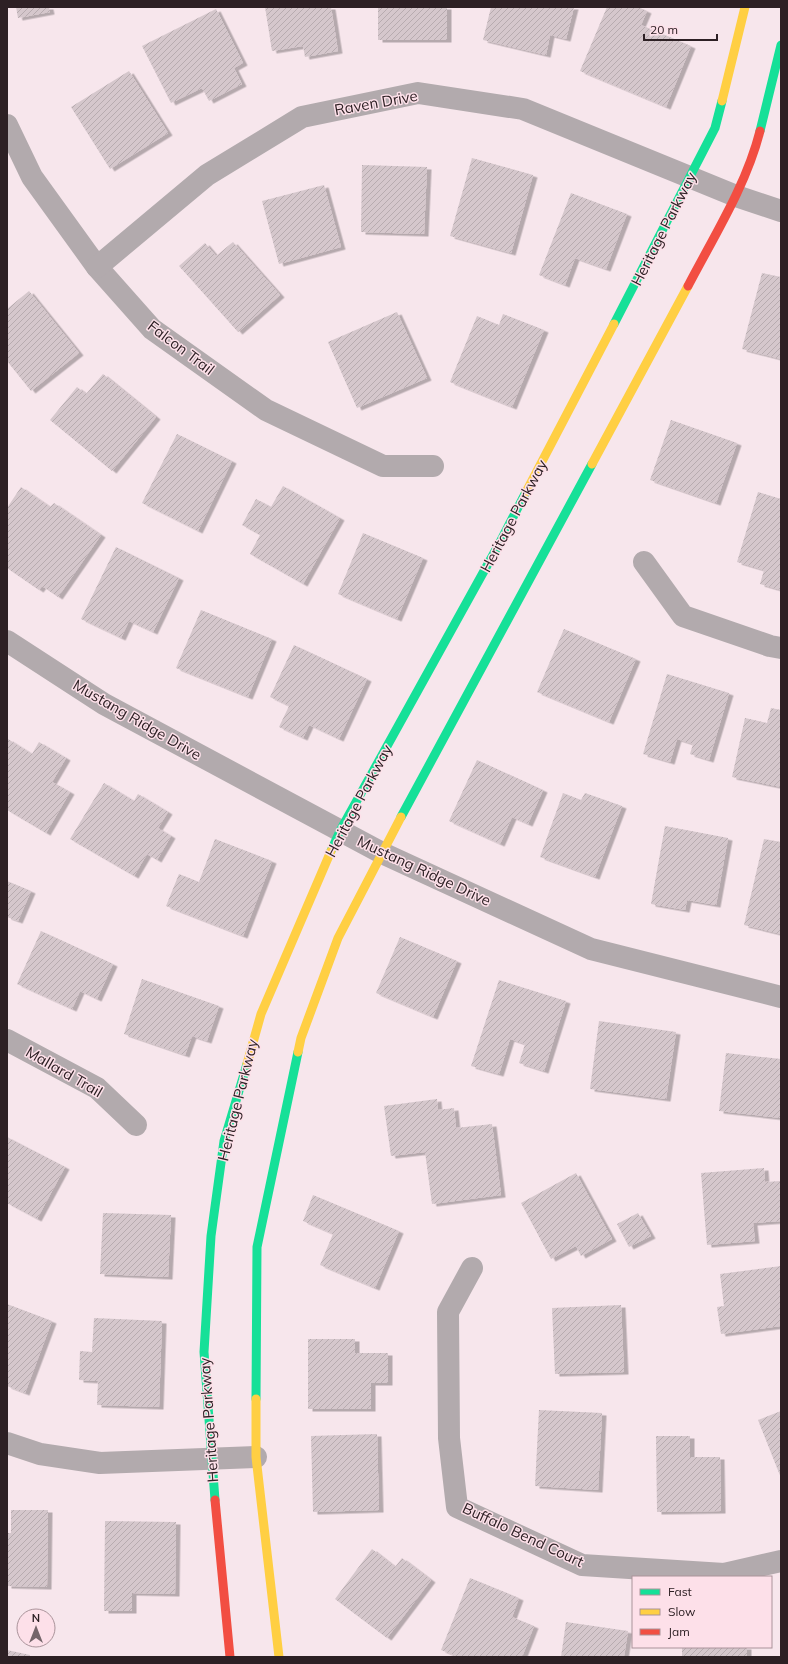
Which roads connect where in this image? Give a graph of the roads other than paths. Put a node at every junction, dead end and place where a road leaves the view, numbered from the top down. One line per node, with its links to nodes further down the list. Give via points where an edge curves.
1 (745, 7): 4 (main road, Heritage Parkway, via 715,128)
2 (781, 45): 5 (main road, via 756,147)
3 (7, 125): 7 (street, Falcon Trail, via 32,177)
4 (691, 177): 5 (street, Raven Drive); 7 (street, Raven Drive, via 523,110 418,93 302,117 207,175); 12 (main road, Heritage Parkway, via 499,544)
5 (736, 196): 6 (street, Raven Drive); 13 (main road)
6 (781, 212)
7 (97, 267): 8 (street, Falcon Trail, via 152,329 266,410 383,466)
8 (433, 466)
9 (644, 562): 11 (street, via 683,616)
10 (7, 641): 12 (street, Mustang Ridge Drive, via 104,704)
11 (781, 648)
12 (340, 831): 13 (street, Mustang Ridge Drive); 20 (main road, Heritage Parkway, via 261,1014 224,1141 211,1236 204,1352)
13 (382, 853): 14 (street, Mustang Ridge Drive, via 591,949); 19 (main road, via 338,938 301,1038 265,1208 257,1247)
14 (781, 997)
15 (7, 1040): 16 (street, Mallard Trail, via 98,1088)
16 (136, 1125)
17 (472, 1268): 21 (street, Buffalo Bend Court, via 448,1312 450,1438 457,1507 582,1565 724,1574)
18 (7, 1444): 20 (street, via 40,1454 100,1463)
19 (256, 1457): 20 (street); 23 (main road)
20 (211, 1459): 22 (main road, Heritage Parkway)
21 (781, 1561)
22 (230, 1657)
23 (279, 1657)

